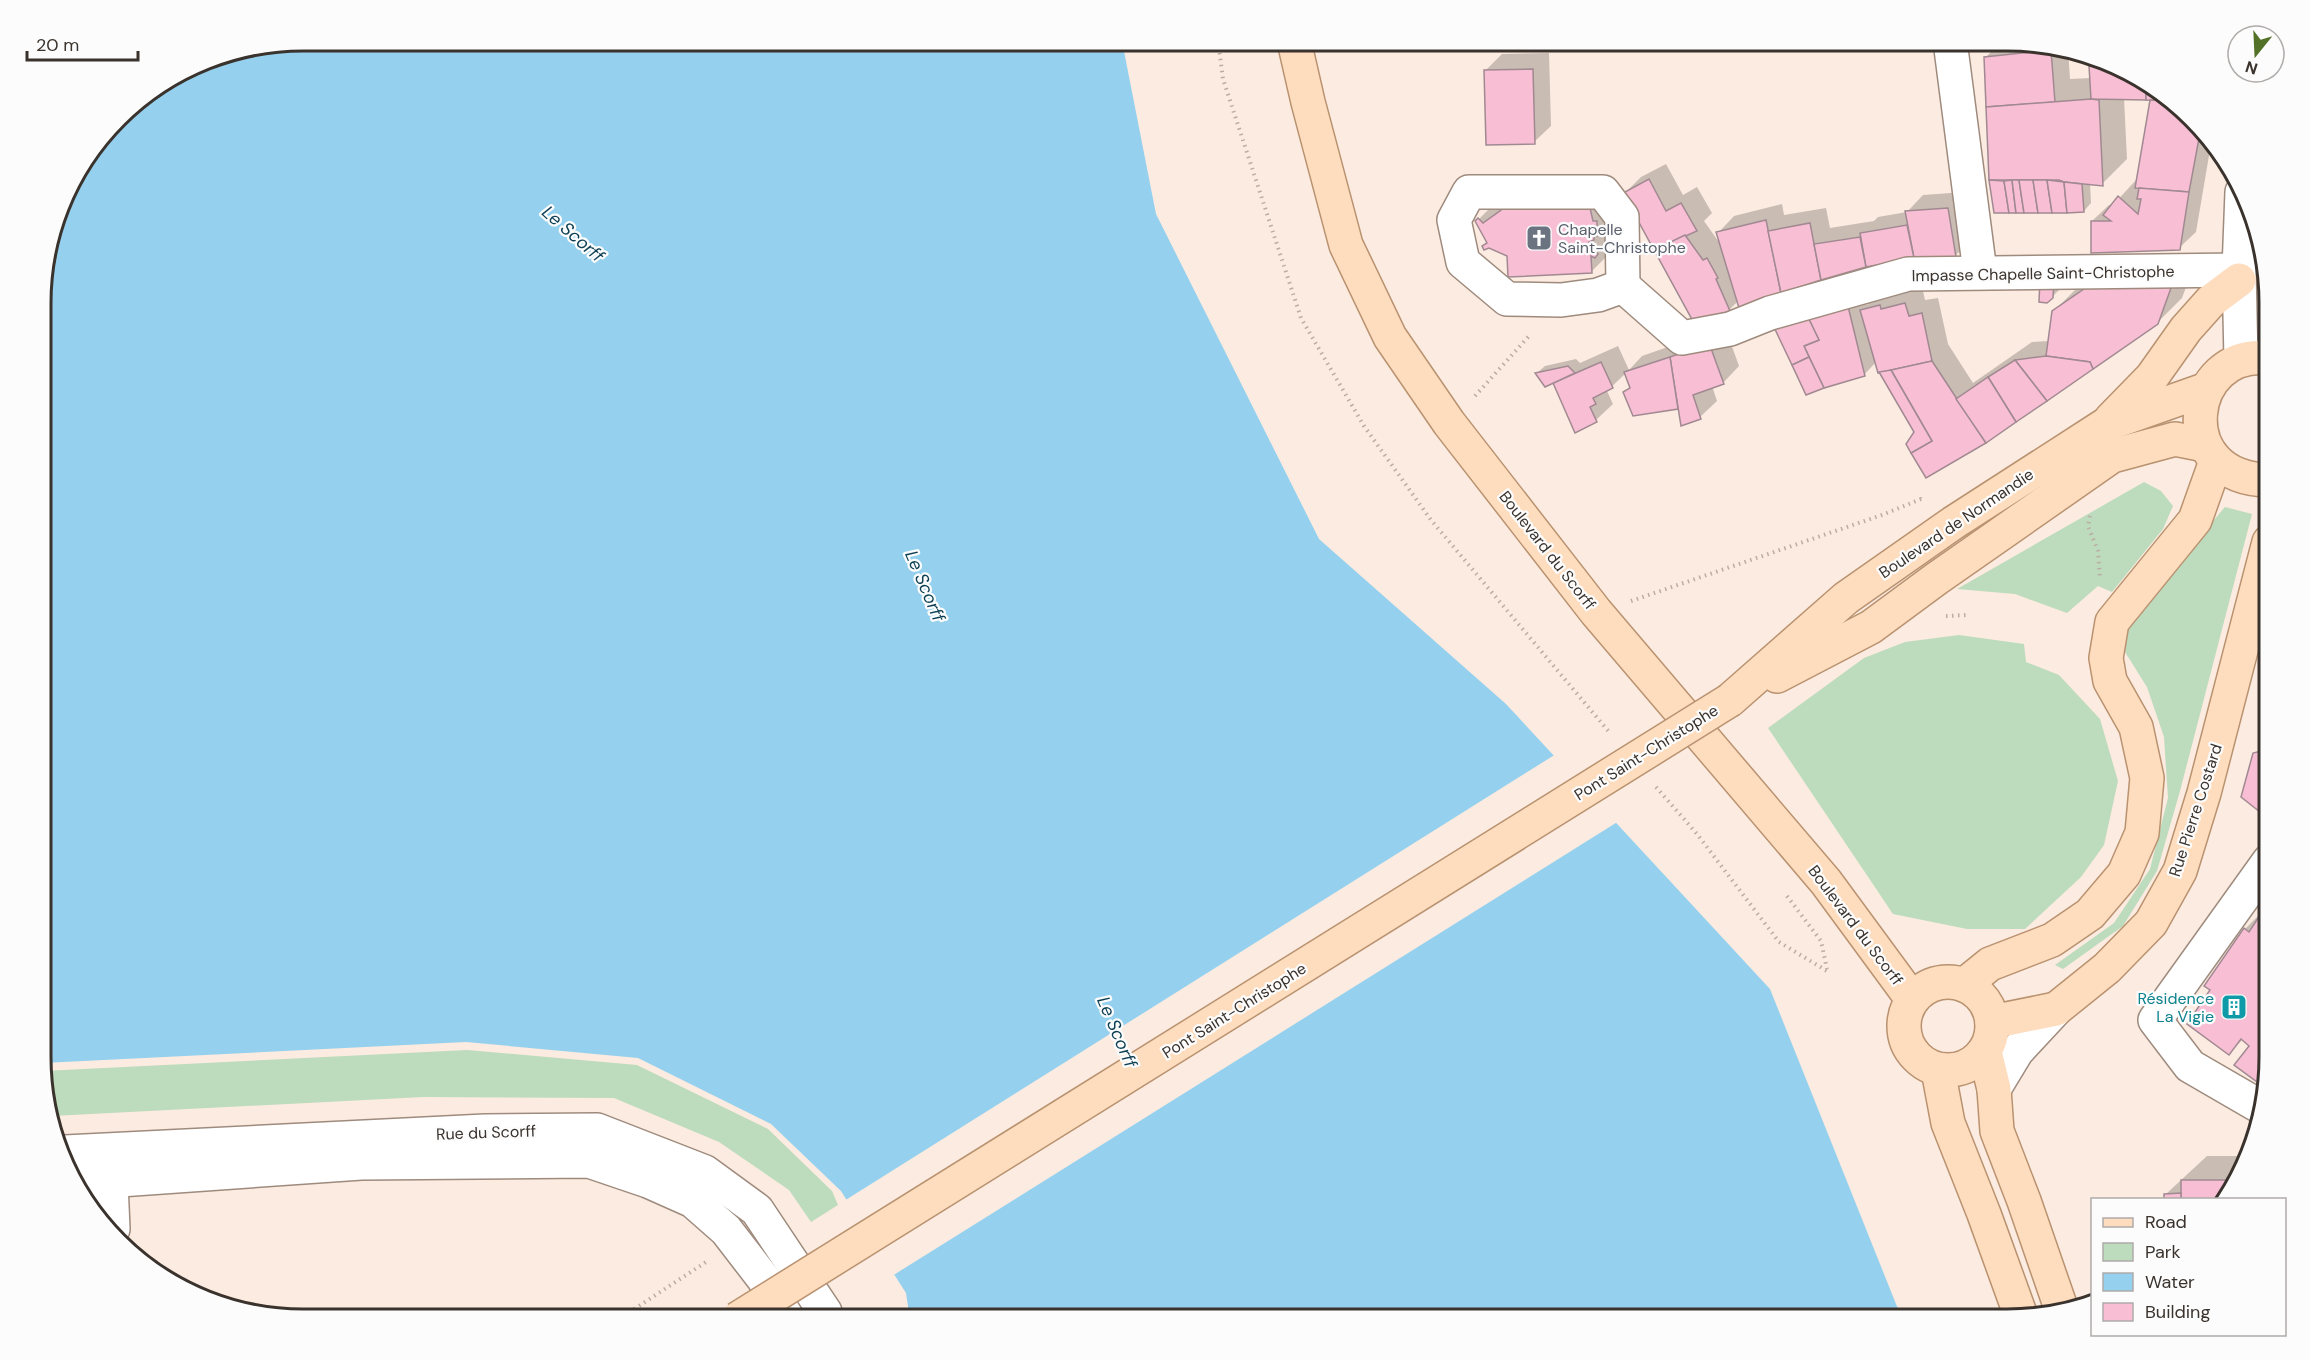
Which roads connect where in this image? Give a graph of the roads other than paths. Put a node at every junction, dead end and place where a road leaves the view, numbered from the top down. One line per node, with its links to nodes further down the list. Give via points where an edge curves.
1 (1296, 51): 16 (main road, Boulevard du Scorff, via 1346,244 1390,337 1449,423 1596,612 1826,882)
2 (1951, 51): 4 (street)
3 (2241, 210): 5 (street)
4 (1980, 272): 5 (street, Impasse Chapelle Saint-Christophe); 6 (street, Impasse Chapelle Saint-Christophe, via 1908,274 1770,313 1730,329 1682,338)
5 (2239, 275): 7 (street); 9 (main road, via 2198,315 2152,377)
6 (1623, 286): 6 (street, via 1622,217 1603,192 1469,192 1454,220 1463,262 1507,299 1561,300 1598,295)
7 (2255, 359): 8 (main road, via 2222,371)
8 (2207, 389): 9 (main road, Boulevard de Normandie); 10 (main road, via 2200,406 2200,426)
9 (2105, 425): 13 (main road, Boulevard de Normandie, via 1846,598)
10 (2211, 453): 11 (main road, via 2232,474); 13 (main road, Boulevard de Normandie, via 2175,439 2112,456 1871,627); 15 (main road, via 2195,520 2112,622 2106,658 2110,681 2136,727 2147,778 2142,832 2124,874 2090,914 2052,940 1990,964)
11 (2259, 480)
12 (2259, 581): 17 (main road, Rue Pierre Costard, via 2180,870 2151,922 2107,968)
13 (1730, 700): 29 (main road, Pont Saint-Christophe, bridge)
14 (2259, 875): 21 (street, via 2156,1020 2190,1066)
15 (1964, 985): 16 (main road, via 1945,982 1927,987); 18 (main road, via 1978,993 1988,1006)
16 (1912, 999): 19 (main road, via 1905,1012 1905,1042 1924,1065)
17 (2056, 1009): 18 (main road, Rue Pierre Costard); 20 (street, via 2017,1051)
18 (1989, 1037): 19 (main road, via 1972,1064 1956,1070); 20 (main road)
19 (1938, 1070): 28 (main road, via 1948,1123)
20 (1994, 1089): 27 (main road, via 1997,1131)
21 (2254, 1103)
22 (110, 1149): 23 (street, Rue du Scorff); 24 (street); 31 (street, Rue du Scorff, via 485,1131 597,1130 705,1172 758,1210)
23 (69, 1152)
24 (110, 1181): 25 (street, Rue du Scorff); 26 (street); 30 (street, Rue du Scorff, via 361,1163 589,1161 693,1201 726,1230)
25 (85, 1183)
26 (112, 1221)
27 (2059, 1303)
28 (2018, 1308)
29 (753, 1309)
30 (782, 1309)
31 (823, 1309)

